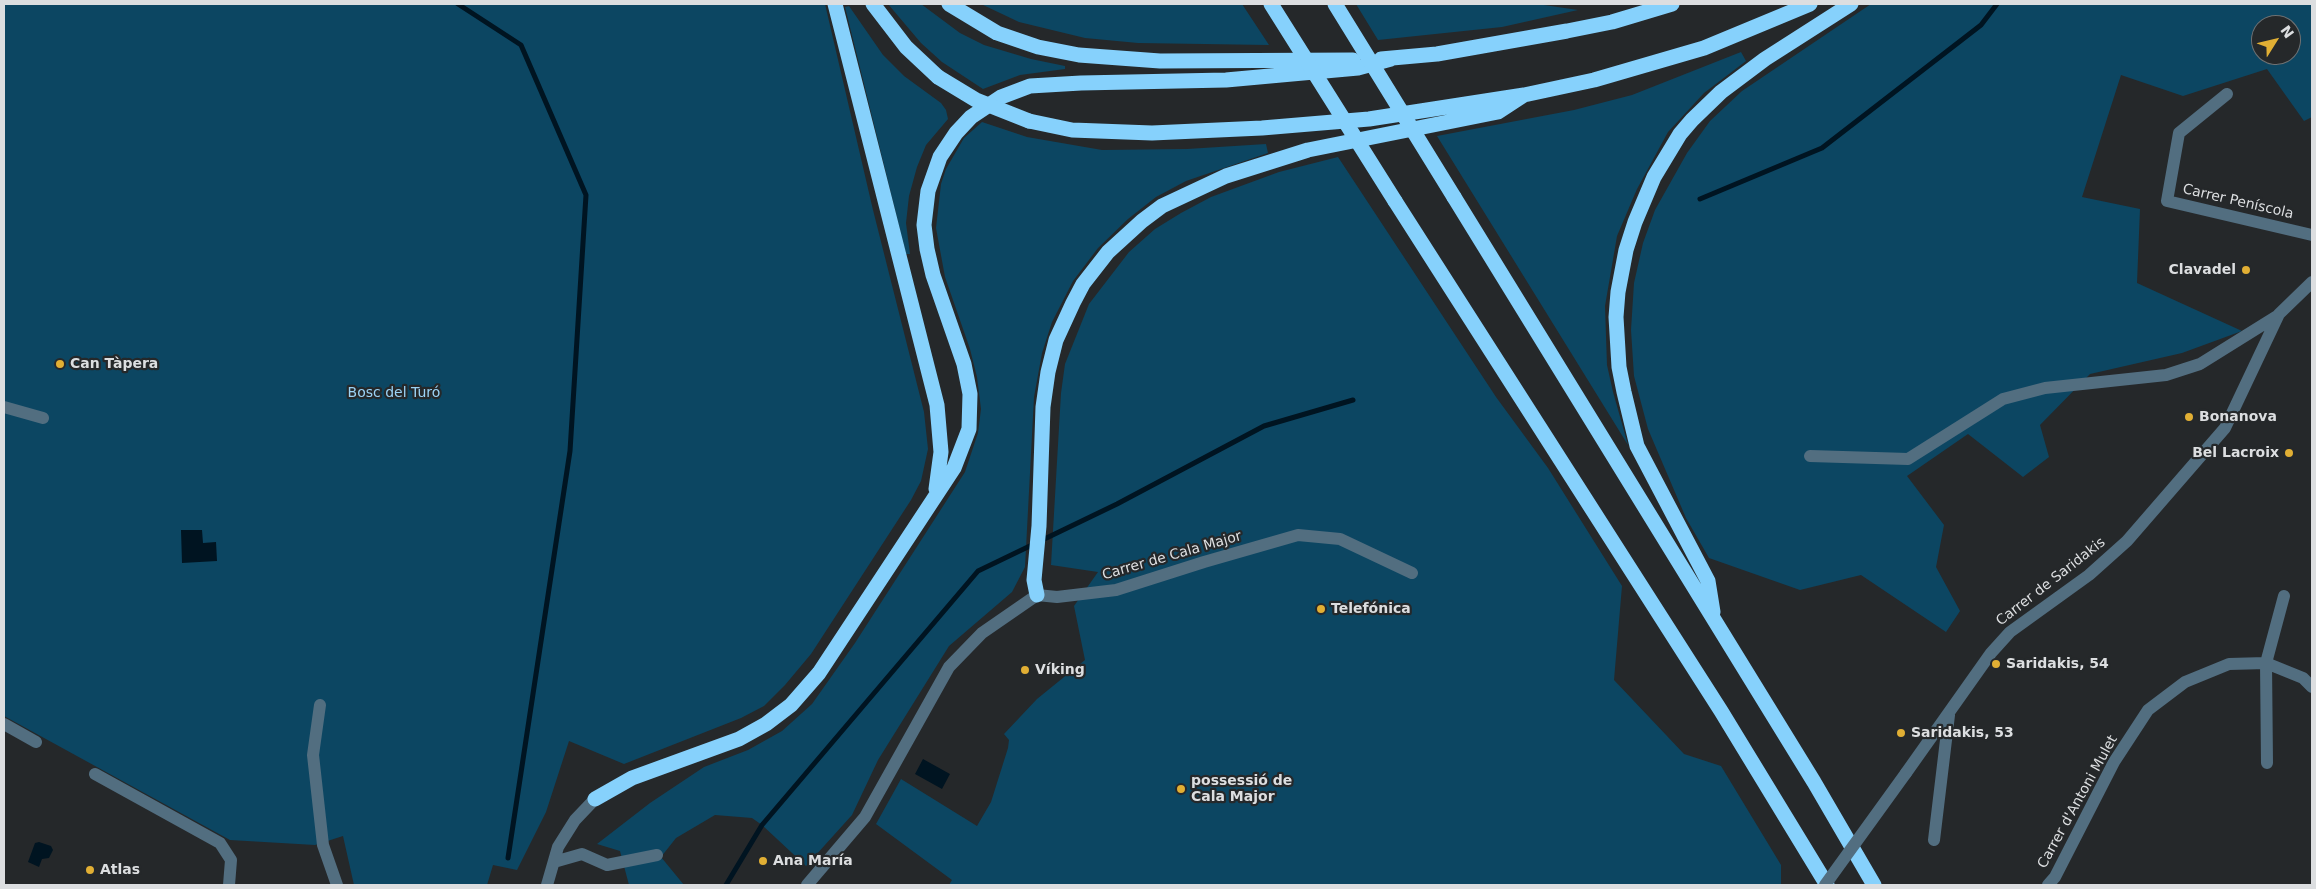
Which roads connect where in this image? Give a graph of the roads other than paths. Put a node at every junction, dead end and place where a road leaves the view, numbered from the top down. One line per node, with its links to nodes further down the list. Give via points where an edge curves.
1 (835, 4): 18 (highway, via 937,405 940,458)
2 (873, 4): 11 (highway, bridge, via 906,47 938,77 976,100 1029,121 1072,130 1111,133 1215,131 1369,119)
3 (949, 4): 9 (highway, via 997,33 1038,47 1079,55 1228,62)
4 (1271, 4): 39 (highway, bridge, via 1721,711)
5 (1335, 4): 22 (highway, bridge)
6 (1672, 4): 9 (highway, via 1567,31)
7 (1810, 4): 11 (highway, via 1744,33 1649,65)
8 (1851, 4): 22 (highway, via 1765,59 1721,92 1692,120 1654,177 1626,250 1616,317 1624,392 1637,446 1708,580)
9 (1391, 59): 18 (highway, via 1358,68 1226,80 1030,86 1000,97 962,125 940,157 925,210 929,262 964,364 970,406 969,429 960,455)
10 (2226, 94): 12 (street, Carrer Peníscola, via 2179,133 2167,201)
11 (1524, 95): 20 (highway, via 1498,112 1308,150 1245,170 1182,195 1142,221 1108,252 1084,284 1056,340 1048,372 1043,407 1034,580)
12 (2312, 235)
13 (2312, 282): 14 (street, Carrer de Saridakis)
14 (2279, 314): 17 (street, via 2200,364 2166,376 2045,388 2003,399 1908,459); 26 (street, Carrer de Saridakis, via 2225,428 2127,541 2089,575 2010,632 1991,653)
15 (4, 407): 16 (street)
16 (43, 418)
17 (1810, 456)
18 (934, 497): 31 (highway, via 824,665 791,705 739,739 632,778)
19 (1412, 573): 20 (street, Carrer de Cala Major, via 1340,539 1298,535 1116,590)
20 (1037, 595): 38 (street, via 982,633 949,667 865,817)
21 (2284, 596): 23 (street)
22 (1715, 620): 40 (highway)
23 (2266, 663): 24 (street, Carrer d'Antoni Mulet, via 2303,678); 29 (street); 41 (street, Carrer d'Antoni Mulet, via 2229,664 2185,682 2148,710 2114,762)
24 (2312, 686)
25 (320, 705): 36 (street, via 313,755 322,845)
26 (1950, 712): 32 (street); 39 (street, Carrer de Saridakis, bridge)
27 (4, 724): 28 (street)
28 (36, 742)
29 (2267, 763)
30 (95, 774): 35 (street, via 220,843 231,860)
31 (595, 799): 34 (street, via 565,834)
32 (1934, 840)
33 (657, 856): 34 (street, via 606,865 582,854)
34 (554, 862): 37 (street)
35 (229, 885)
36 (337, 885)
37 (547, 885)
38 (807, 885)
39 (1826, 885)
40 (1874, 885)
41 (2048, 885)

